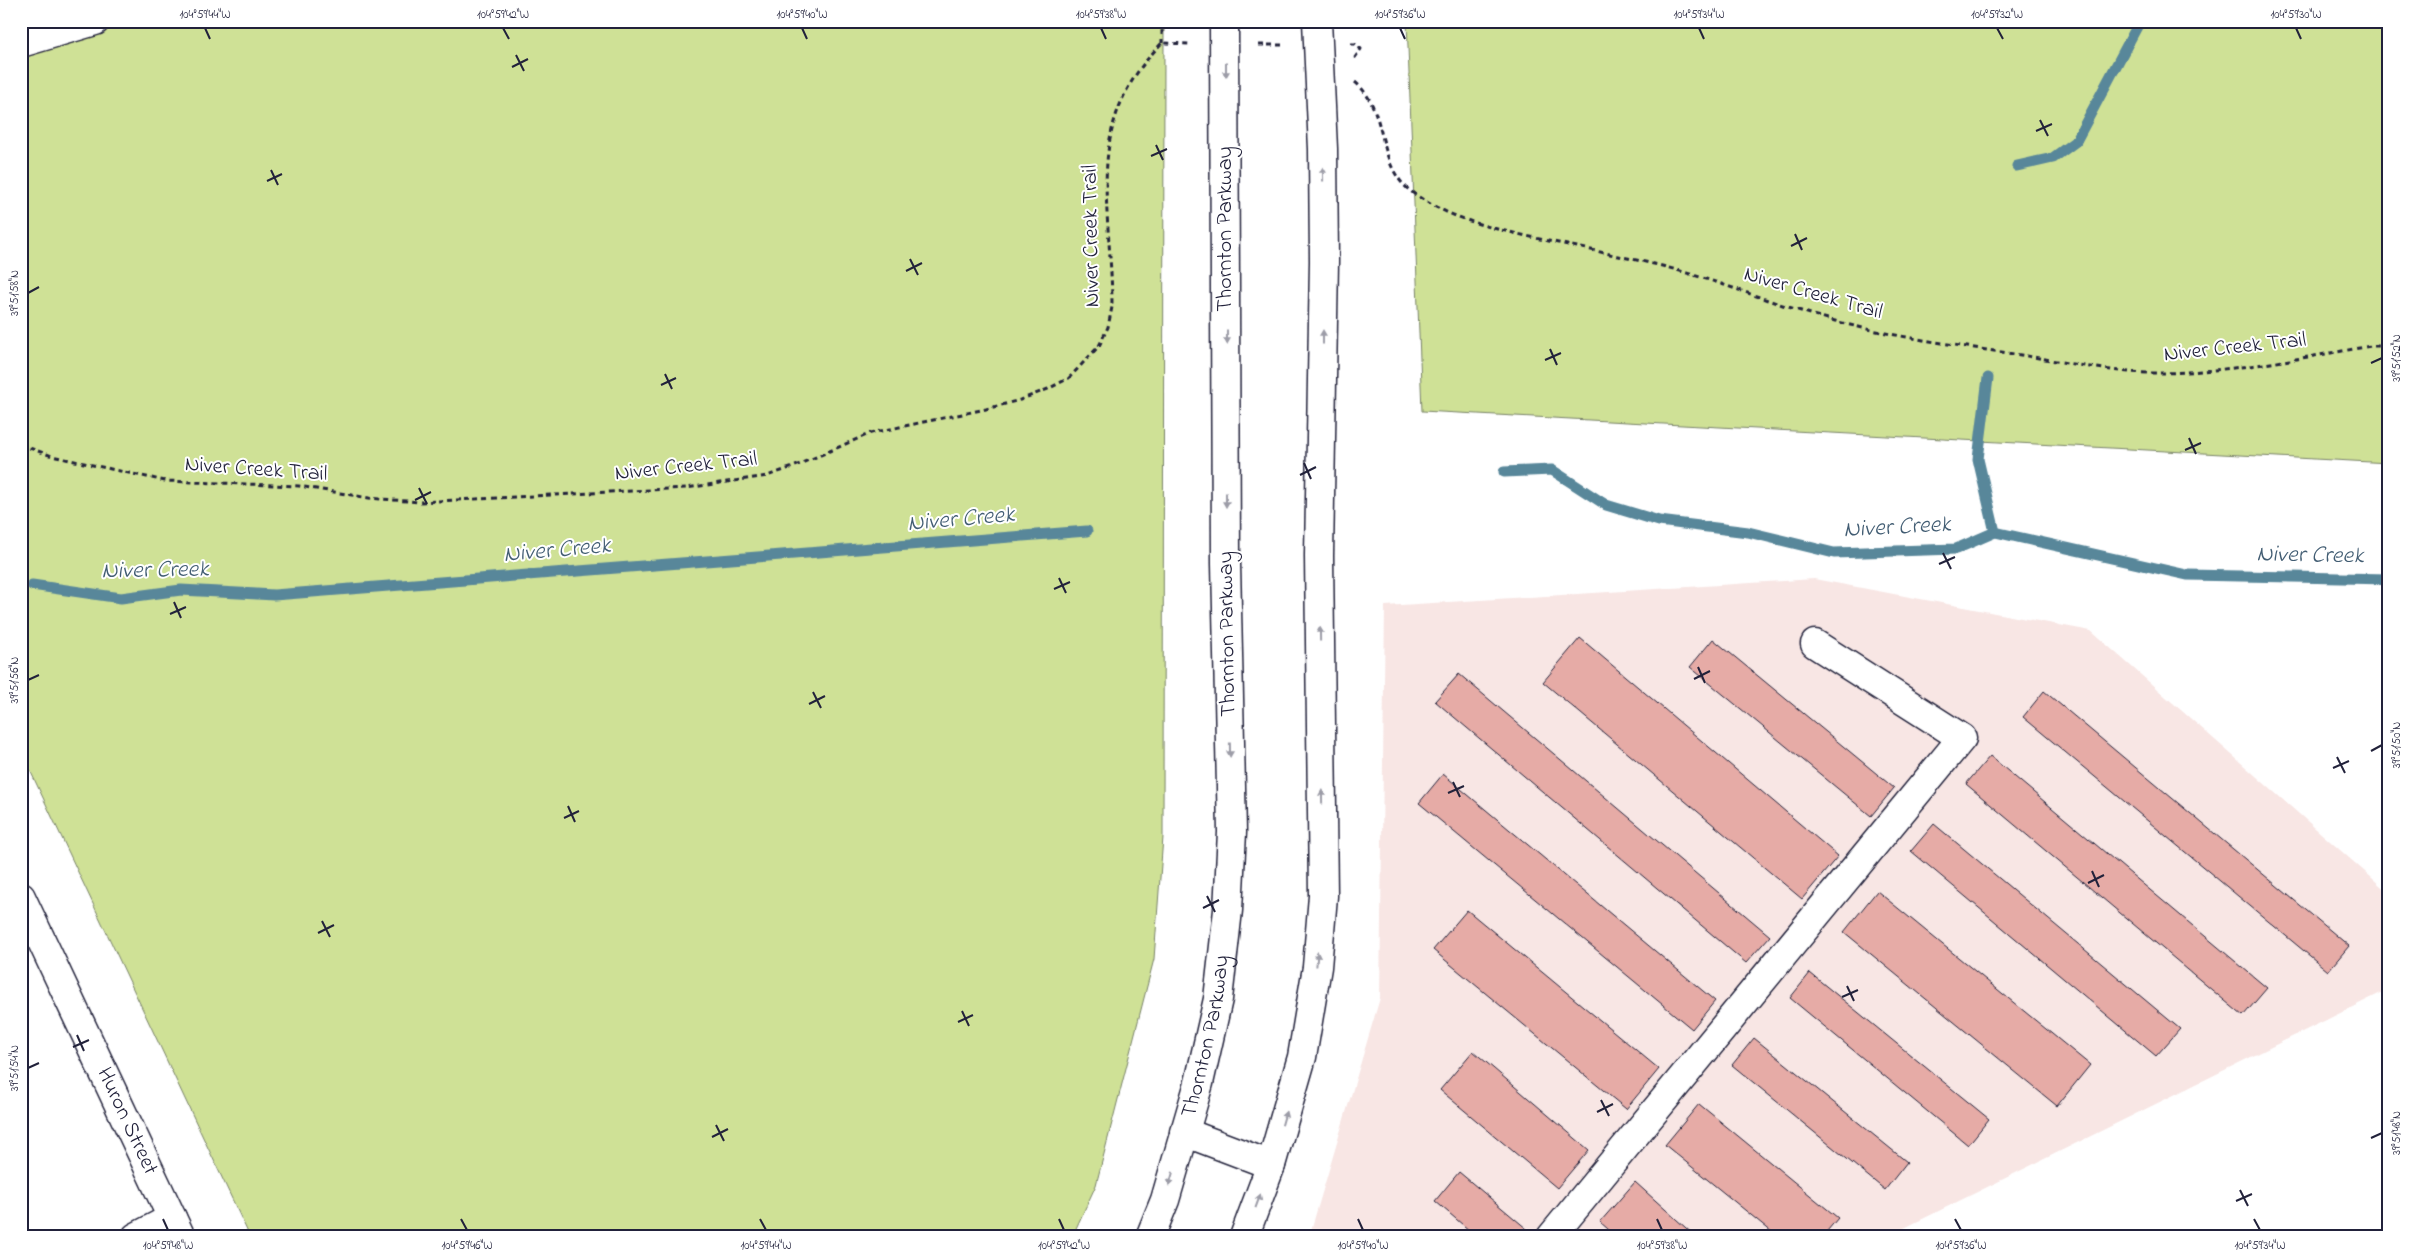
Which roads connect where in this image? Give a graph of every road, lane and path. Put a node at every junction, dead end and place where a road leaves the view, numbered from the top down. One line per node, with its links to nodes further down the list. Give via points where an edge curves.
1 (95, 21): 5 (main road)
2 (1162, 21): 10 (path, Niver Creek Trail, via 1162,44 1143,63 1128,88 1109,136 1106,196 1112,307 1108,327 1099,346 1069,378 1020,400 871,433 793,467 741,481 687,488 419,502 369,498 299,486 165,480 52,456)
3 (1224, 21): 13 (main road, Thornton Parkway, one-way to 13, via 1226,564 1232,832 1228,910 1218,999)
4 (1317, 21): 14 (main road, one-way to 4, via 1302,1057 1323,896 1319,556 1324,261)
5 (21, 43)
6 (1356, 44): 7 (path, via 1361,49)
7 (1351, 66)
8 (1350, 78): 9 (path, Niver Creek Trail, via 1363,89 1374,109 1396,178 1434,207 1466,221 1662,266 1835,321 1924,340 2104,368 2158,373 2233,369 2371,346)
9 (2389, 346)
10 (21, 445)
11 (1815, 644): 19 (main road, via 1962,738)
12 (21, 897): 15 (main road, Huron Street)
13 (1184, 1132): 14 (main road); 17 (main road, Thornton Parkway, one-way to 17, via 1165,1200)
14 (1271, 1165): 18 (main road, one-way to 14)
15 (177, 1228): 16 (main road)
16 (136, 1237)
17 (1150, 1237)
18 (1244, 1237)
19 (1551, 1237)

